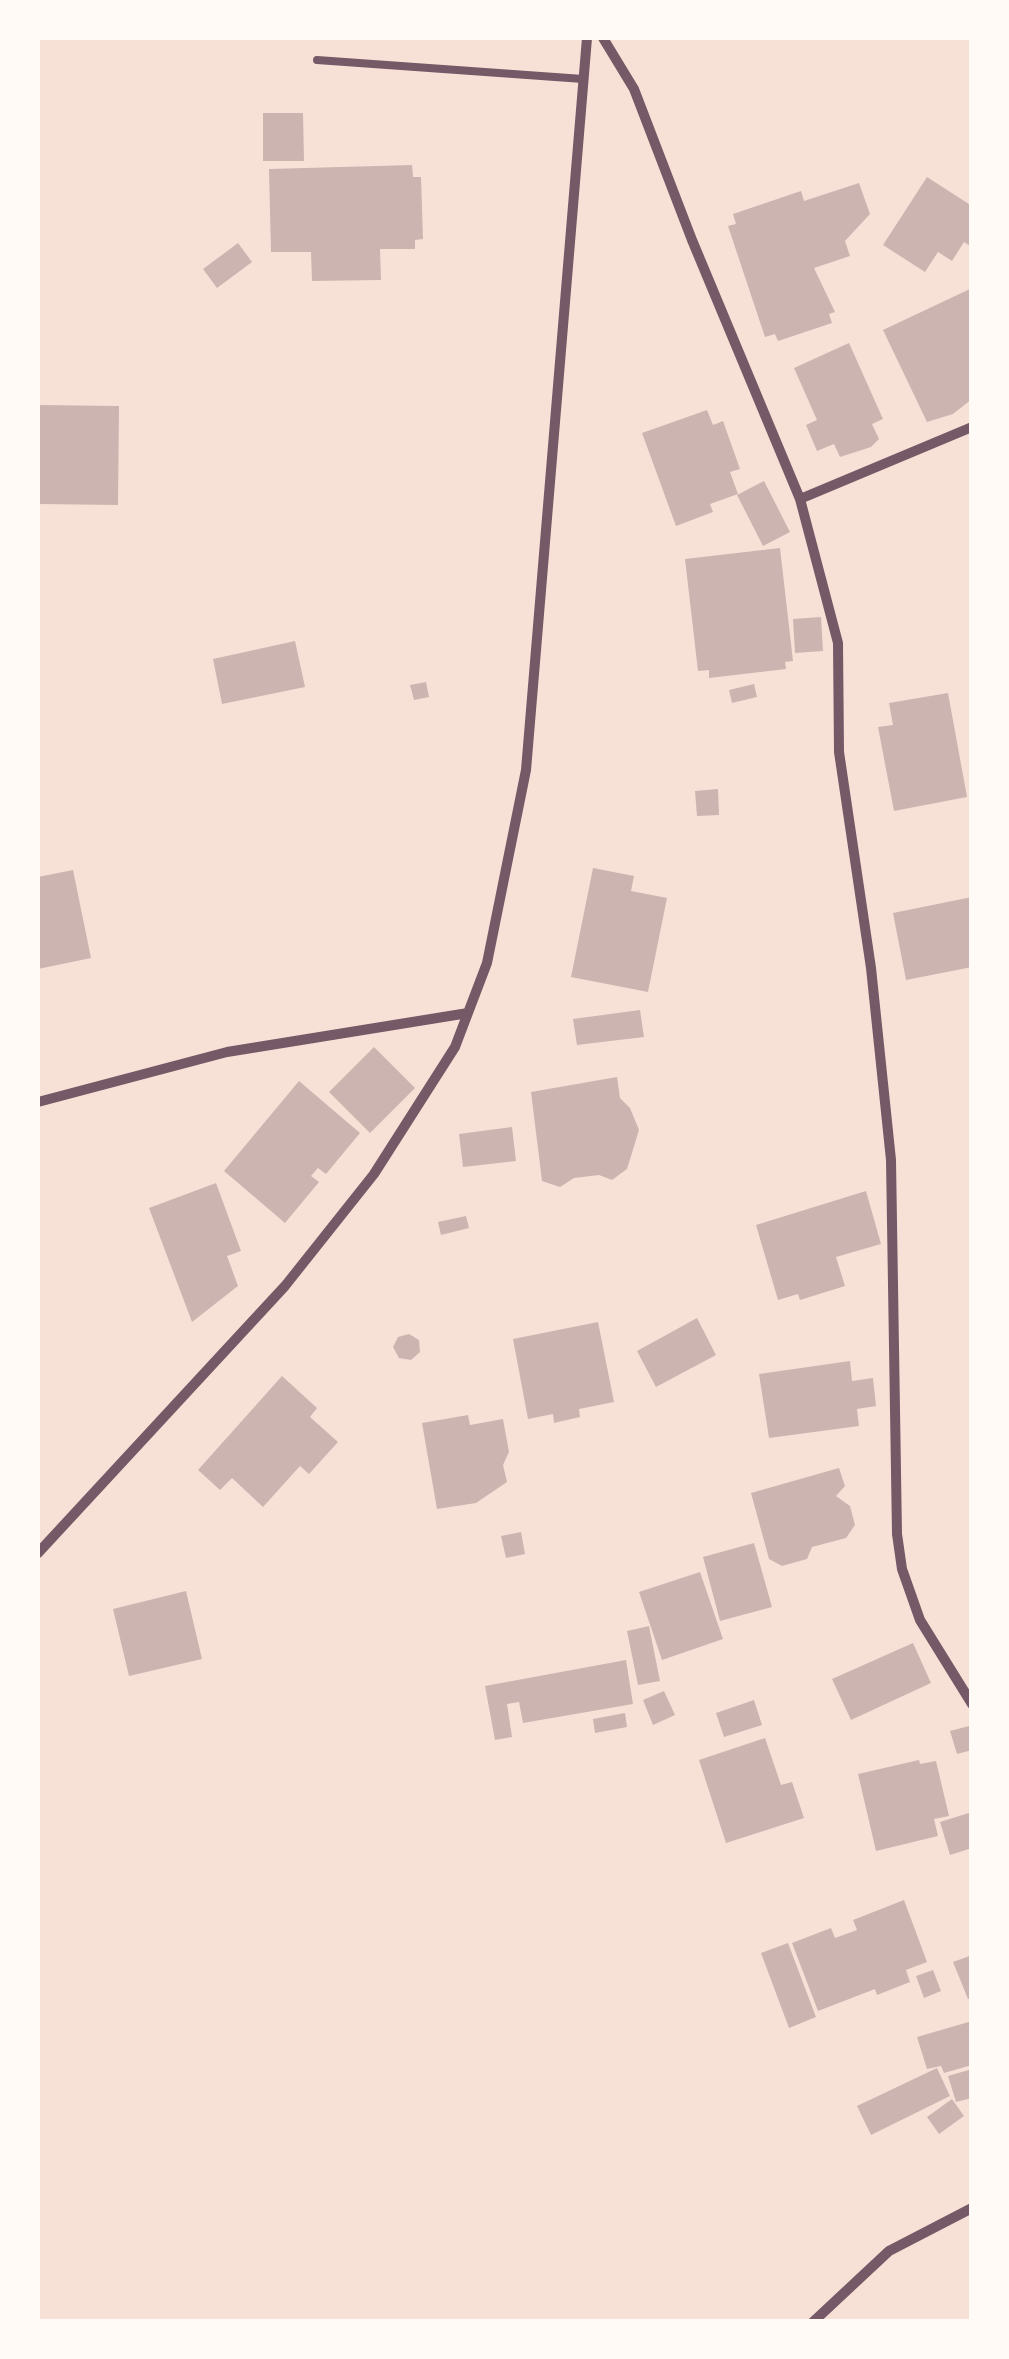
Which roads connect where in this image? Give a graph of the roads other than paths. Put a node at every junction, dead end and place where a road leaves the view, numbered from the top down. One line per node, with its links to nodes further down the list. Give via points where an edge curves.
1 (586, 38): 4 (street)
2 (603, 38): 6 (street, via 634,89)
3 (317, 60): 4 (lane)
4 (584, 79): 7 (street, via 526,770 488,963)
5 (972, 427): 6 (street)
6 (800, 499): 10 (street, via 838,643 839,752 872,968 891,1160 897,1534 920,1620)
7 (468, 1013): 8 (street, via 226,1052); 9 (street, via 454,1047 374,1174 307,1258)
8 (38, 1102)
9 (38, 1553)
10 (972, 1704)
11 (972, 2208): 12 (street, via 889,2250)
12 (812, 2322)

